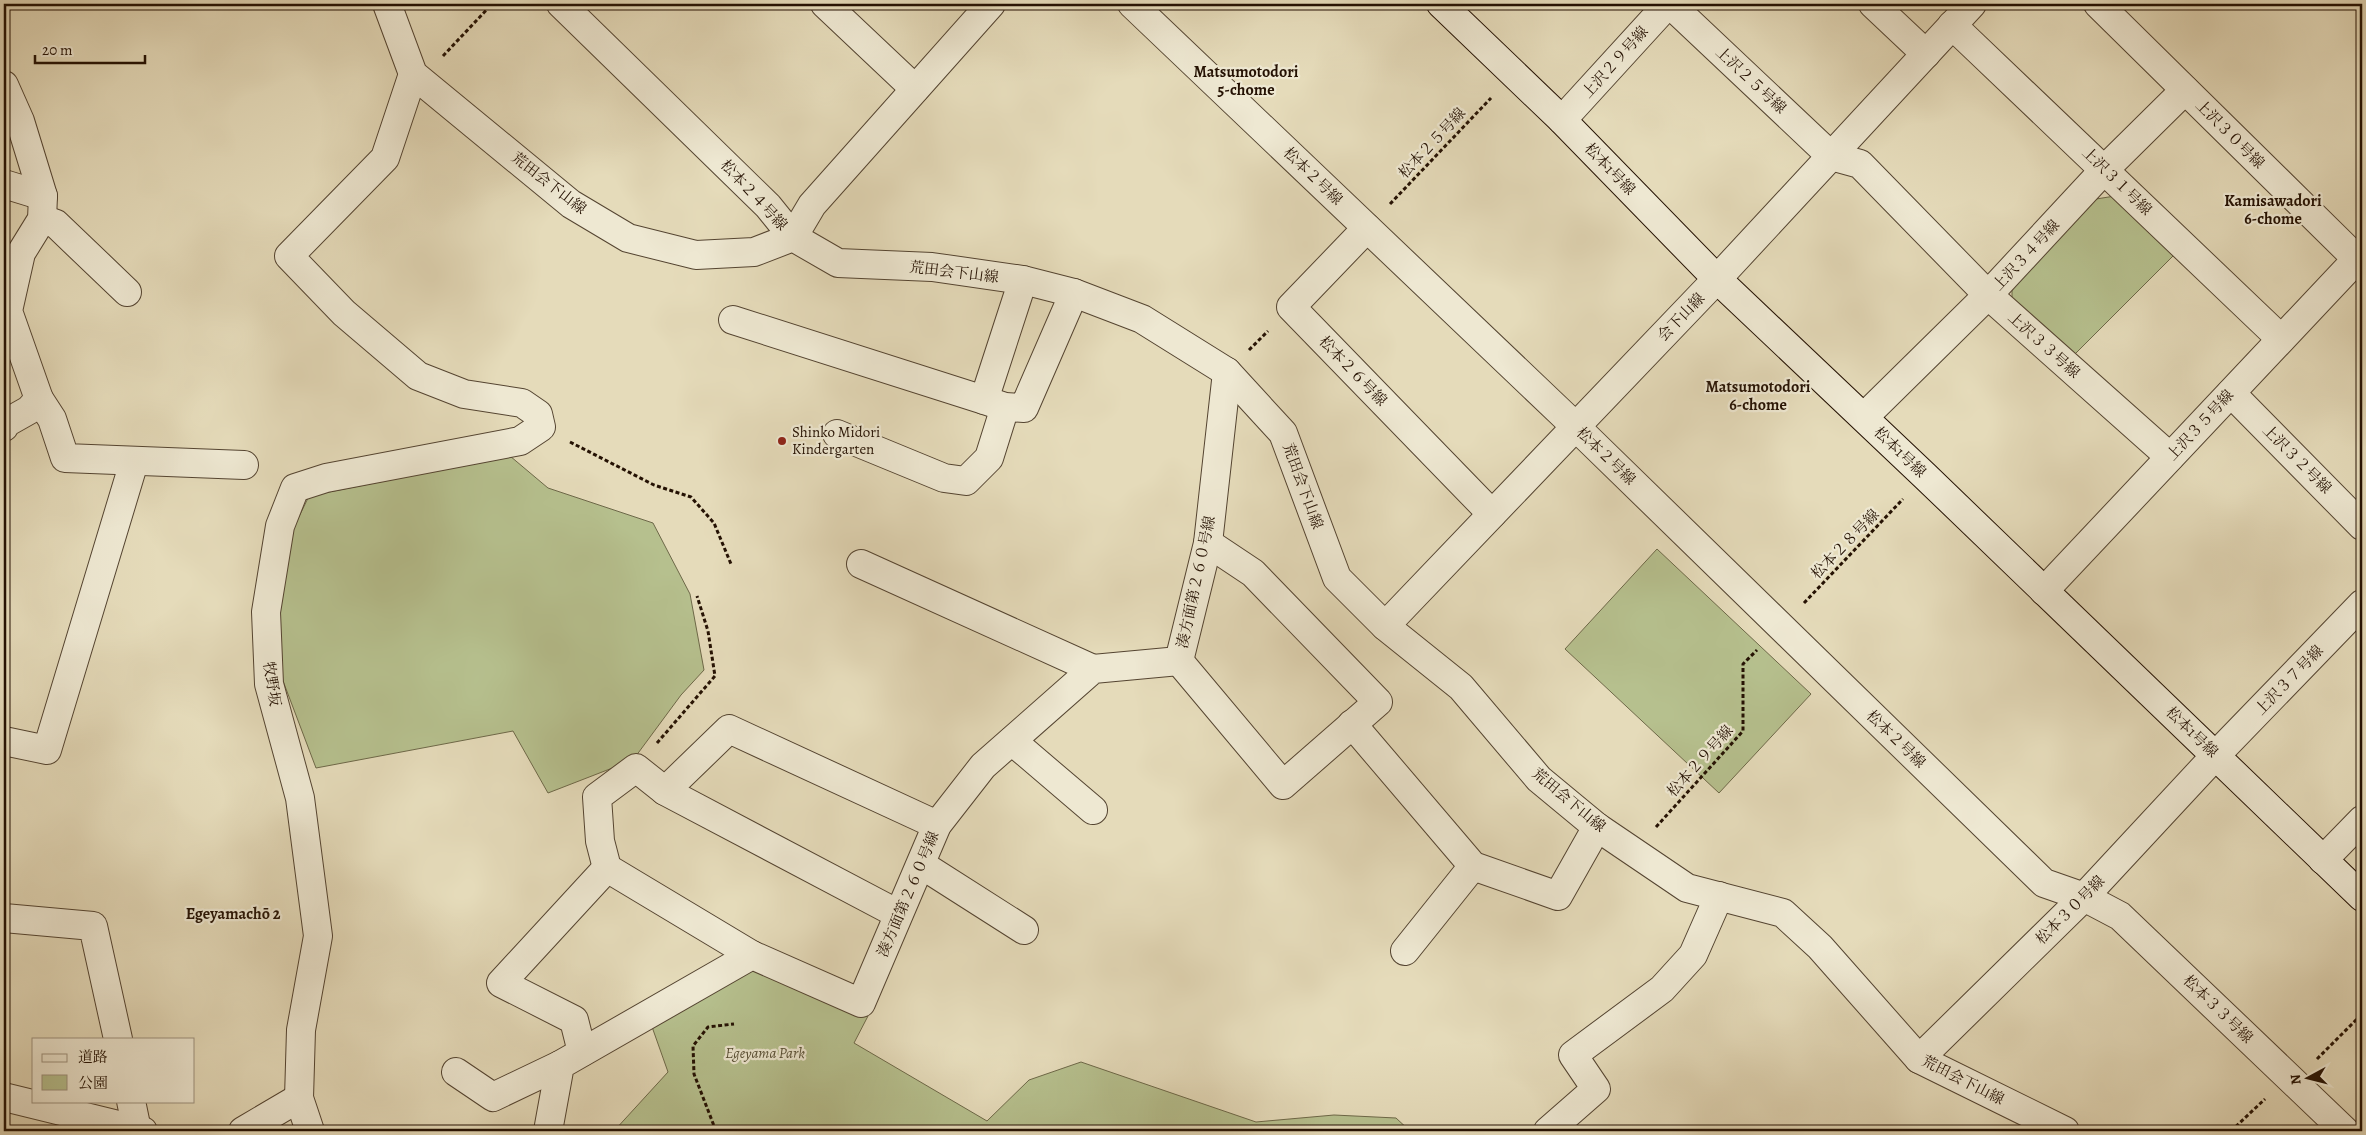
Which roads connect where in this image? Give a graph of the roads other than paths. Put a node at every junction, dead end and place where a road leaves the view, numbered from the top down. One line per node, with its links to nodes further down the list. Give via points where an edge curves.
1 (387, 4): 13 (street)
2 (561, 4): 23 (street, 松本２４号線, via 768,206)
3 (825, 4): 15 (street)
4 (991, 4): 15 (street, 松本２４号線)
5 (1132, 4): 22 (street, 松本２号線)
6 (1441, 4): 17 (street, 松本1号線)
7 (1669, 4): 17 (street, 上沢２９号線); 18 (street, 上沢２５号線)
8 (1874, 4): 12 (street)
9 (1972, 4): 11 (street, 会下山線)
10 (2098, 4): 16 (street, 上沢３０号線)
11 (1952, 25): 12 (street, 会下山線); 19 (street, 上沢３１号線)
12 (1926, 54): 18 (street, 会下山線)
13 (417, 77): 23 (street, 荒田会下山線, via 571,204 628,238 696,254 754,252); 79 (street, 牧野坂, via 385,158 289,256 344,314 418,376 464,394 522,403 538,414 541,427 520,441 326,478 295,488 280,526 266,612 269,684 300,798 318,936 301,1030)
14 (4, 85): 21 (street, via 20,121)
15 (915, 89): 23 (street, 松本２４号線, via 812,205)
16 (2185, 90): 19 (street, 上沢３４号線); 25 (street, 上沢３０号線)
17 (1562, 120): 26 (street, 松本1号線)
18 (1831, 156): 26 (street, 会下山線); 30 (street, 上沢３３号線, via 1860,164)
19 (2105, 169): 30 (street, 上沢３４号線); 32 (street, 上沢３１号線)
20 (4, 184): 21 (street)
21 (43, 208): 24 (street); 28 (street)
22 (1367, 228): 38 (street, 松本２号線); 44 (street, 松本２６号線, via 1290,307)
23 (793, 237): 27 (street, 荒田会下山線, via 838,262 932,267)
24 (12, 253): 35 (street, via 8,311)
25 (2360, 261): 32 (street, 上沢３５号線)
26 (1717, 279): 37 (street, 松本1号線); 38 (street, 会下山線)
27 (1023, 280): 29 (street, 荒田会下山線); 36 (street)
28 (127, 292)
29 (1074, 293): 33 (street, 荒田会下山線, via 1142,319); 36 (street, via 1024,408)
30 (1988, 295): 37 (street, 上沢３４号線); 41 (street, 上沢３３号線)
31 (733, 320): 36 (street)
32 (2281, 339): 34 (street, 上沢３５号線)
33 (1227, 372): 46 (street, 湊方面第２６０号線); 50 (street, 荒田会下山線, via 1283,433 1337,578)
34 (2231, 393): 41 (street, 上沢３５号線); 45 (street, 上沢３２号線)
35 (39, 399): 39 (street); 42 (street, via 52,419 65,458)
36 (994, 403): 40 (street, via 989,458 966,482 944,478)
37 (1864, 417): 48 (street, 松本1号線)
38 (1575, 426): 44 (street, 会下山線); 67 (street, 松本２号線, via 2044,882)
39 (4, 427)
40 (837, 434)
41 (2170, 457): 48 (street, 上沢３５号線)
42 (134, 462): 43 (street); 55 (street, via 47,750)
43 (244, 465)
44 (1492, 514): 50 (street, 会下山線)
45 (2362, 526)
46 (1208, 543): 51 (street, 湊方面第２６０号線); 53 (street, via 1253,574 1378,702)
47 (861, 564): 52 (street)
48 (2044, 591): 56 (street, 松本1号線)
49 (2362, 604): 56 (street, 上沢３７号線)
50 (1385, 626): 61 (street, 荒田会下山線, via 1461,687 1539,779)
51 (1179, 661): 52 (street, 湊方面第２６０号線); 53 (street, via 1283,785)
52 (1093, 669): 54 (street, 湊方面第２６０号線)
53 (1352, 724): 64 (street)
54 (1012, 740): 58 (street); 60 (street, 湊方面第２６０号線, via 983,766)
55 (4, 741)
56 (2216, 755): 62 (street, 松本1号線); 67 (street, 松本３０号線)
57 (664, 791): 60 (street, via 729,729); 65 (street, via 636,768 596,797 600,841); 69 (street)
58 (1093, 810)
59 (2362, 820): 62 (street)
60 (938, 825): 63 (street, 湊方面第２６０号線)
61 (1597, 827): 64 (street, via 1558,896); 66 (street, 荒田会下山線, via 1686,888)
62 (2323, 860): 68 (street, 松本1号線)
63 (922, 865): 69 (street, 湊方面第２６０号線); 71 (street)
64 (1473, 866): 72 (street)
65 (607, 868): 73 (street); 75 (street, via 501,983 574,1020)
66 (1719, 896): 76 (street, 荒田会下山線, via 1783,913 1820,946); 85 (street, via 1693,955 1662,989 1573,1055 1596,1088)
67 (2084, 897): 76 (street, 松本３０号線); 87 (street, 松本３３号線, via 2120,916)
68 (2362, 897)
69 (898, 914): 73 (street, 湊方面第２６０号線, via 861,1003)
70 (4, 918): 74 (street, via 93,926)
71 (1024, 930)
72 (1405, 951)
73 (752, 955): 75 (street)
74 (118, 1038)
75 (571, 1059): 77 (street, via 494,1097); 84 (street)
76 (1919, 1059): 86 (street, 荒田会下山線)
77 (456, 1072)
78 (4, 1097): 81 (street)
79 (299, 1098): 82 (street); 83 (street, 牧野坂)
80 (131, 1102): 81 (street)
81 (140, 1130)
82 (243, 1131)
83 (310, 1131)
84 (548, 1131)
85 (1548, 1131)
86 (2065, 1131)
87 (2346, 1131)

